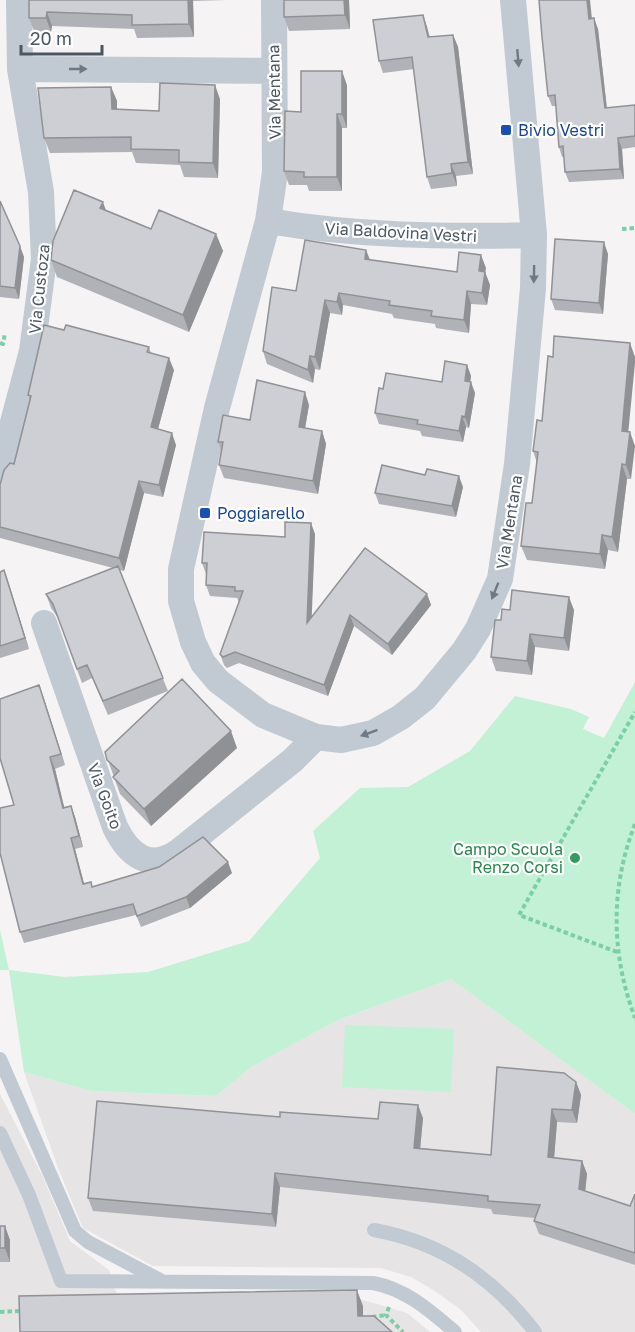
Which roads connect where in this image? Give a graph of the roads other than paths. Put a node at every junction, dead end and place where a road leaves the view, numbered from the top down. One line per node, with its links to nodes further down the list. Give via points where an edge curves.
1 (19, 0): 4 (street, Via Custoza)
2 (274, 0): 5 (street, Via Mentana)
3 (513, 0): 7 (street, Via Mentana, one-way to 7)
4 (20, 69): 5 (street, one-way to 5); 8 (street, Via Custoza, via 41,192 44,259 32,351)
5 (274, 71): 6 (street, Via Mentana, via 275,172)
6 (268, 221): 7 (street, Via Baldovina Vestri, via 459,237); 10 (street, Via Mentana, via 214,420 181,569 181,601 193,642 218,681 263,715)
7 (534, 235): 10 (street, Via Mentana, one-way to 10, via 518,464 506,550 489,605 464,651 425,698 401,717 358,737)
8 (0, 471)
9 (44, 622): 10 (street, Via Goito, via 115,827 130,849 147,860 165,861 178,852)
10 (316, 737)
11 (0, 1059): 14 (lane, via 75,1231 88,1242)
12 (0, 1133): 14 (lane, via 62,1281)
13 (374, 1230): 16 (lane, via 418,1241 469,1267 506,1297)
14 (162, 1281): 15 (lane, via 373,1283 402,1293)
15 (455, 1332)
16 (535, 1332)

